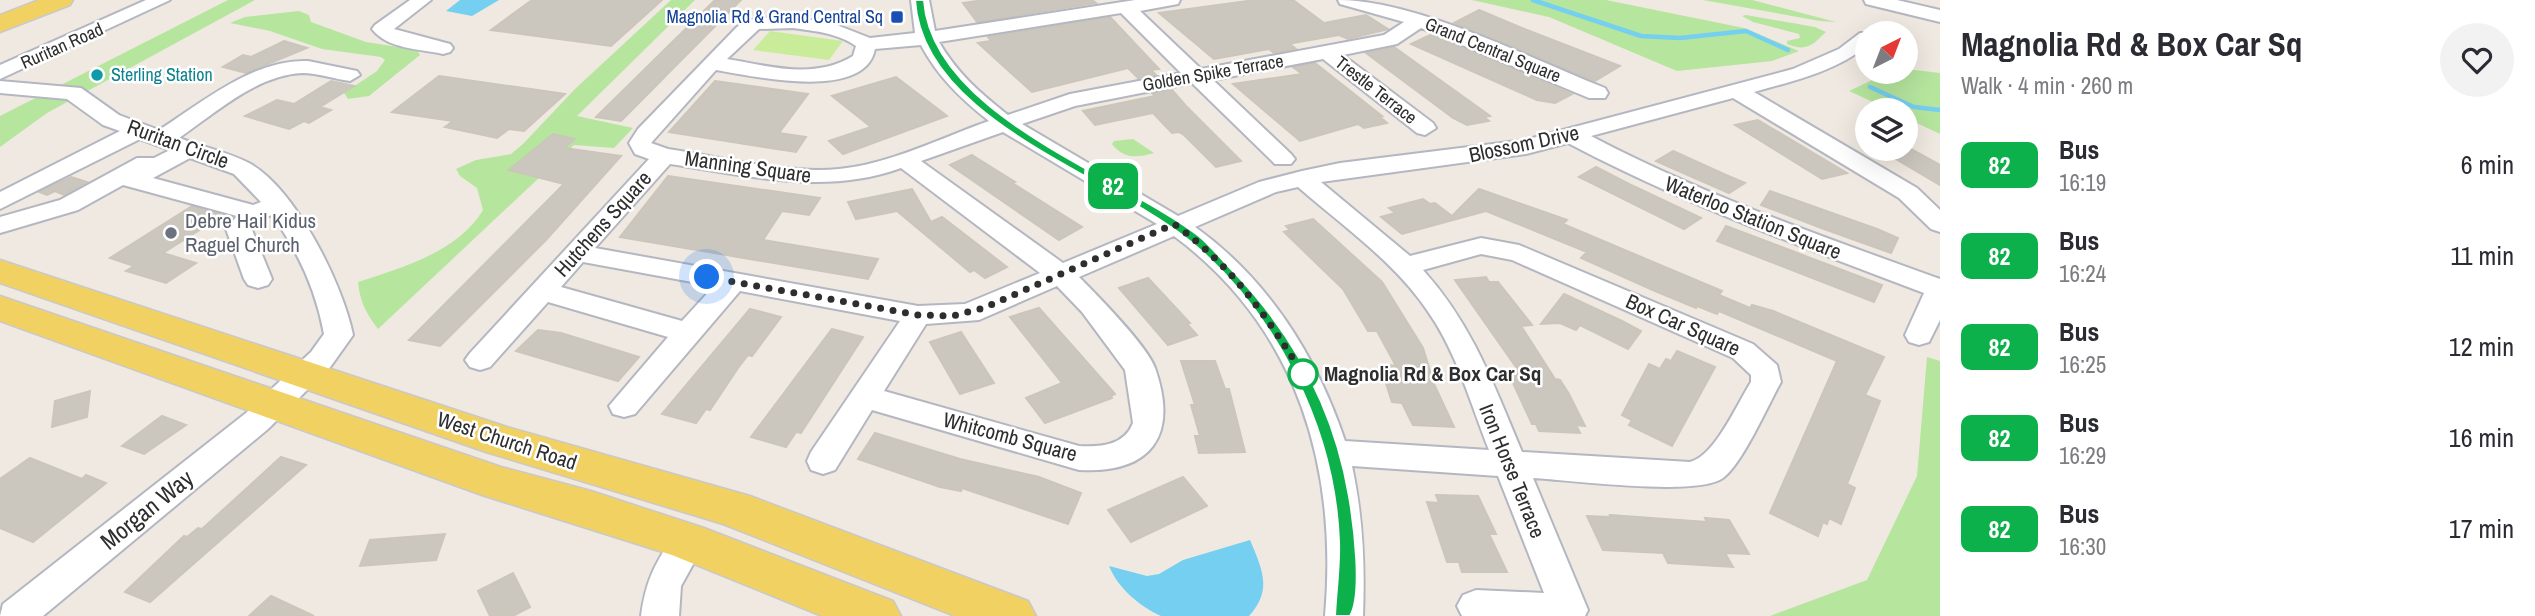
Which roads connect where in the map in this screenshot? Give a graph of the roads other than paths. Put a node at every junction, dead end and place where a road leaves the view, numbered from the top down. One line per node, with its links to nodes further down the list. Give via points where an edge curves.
1 (30, 0): 10 (main road)
2 (61, 0): 14 (main road)
3 (161, 0): 23 (street, Ruritan Road)
4 (422, 0): 18 (street, via 382,29 391,37)
5 (920, 0): 15 (street)
6 (1171, 0): 9 (street)
7 (1347, 0): 12 (street, Grand Central Square)
8 (1883, 1): 11 (street); 13 (street, Blossom Drive)
9 (1126, 8): 15 (street); 22 (street, Iron Horse Terrace)
10 (0, 12)
11 (1940, 16)
12 (1420, 20): 19 (street, Golden Spike Terrace, via 1390,40); 25 (street, Grand Central Square)
13 (1875, 21)
14 (0, 24)
15 (927, 38): 16 (street); 26 (street, via 961,86)
16 (866, 44): 20 (street, via 867,53 856,65 824,75); 20 (street, Manning Square, via 846,31 761,22 748,27)
17 (1855, 44): 24 (street, Blossom Drive, via 1826,63)
18 (443, 48)
19 (1327, 52): 22 (street, Golden Spike Terrace); 27 (street, Trestle Terrace)
20 (713, 62): 31 (street, Manning Square, via 644,135 643,149)
21 (350, 75): 30 (street, via 303,67 256,80)
22 (1196, 77): 26 (street, Golden Spike Terrace, via 1083,97); 33 (street, Iron Horse Terrace)
23 (1, 84): 28 (street, Ruritan Circle, via 73,93 111,120)
24 (1735, 90): 29 (street, Blossom Drive); 37 (street, via 1908,193)
25 (1597, 93)
26 (1003, 123): 32 (street, Manning Square); 36 (street)
27 (1425, 128)
28 (139, 130): 30 (street, Ruritan Circle); 34 (street)
29 (1571, 135): 33 (street, Blossom Drive, via 1487,154); 45 (street, Waterloo Station Square, via 1711,204)
30 (177, 143): 35 (street, Ruritan Circle, via 242,169 255,180); 35 (street, via 132,180); 38 (street, via 69,205)
31 (664, 156): 32 (street, Manning Square, via 811,177 855,174); 39 (street, Hutchens Square)
32 (903, 159): 42 (street, Whitcomb Square)
33 (1292, 168): 36 (street, Blossom Drive); 40 (street, Iron Horse Terrace)
34 (0, 202)
35 (265, 209): 43 (street, via 239,229); 54 (street, Ruritan Circle, via 301,237 336,313 339,335)
36 (1174, 224): 42 (street, Blossom Drive); 57 (street, via 1229,272 1282,338 1322,415)
37 (1940, 224)
38 (0, 225)
39 (577, 253): 44 (street, Blossom Drive); 46 (street, Hutchens Square)
40 (1405, 266): 59 (street, Iron Horse Terrace, via 1454,329); 59 (street, Box Car Square, via 1481,246 1519,253 1743,351 1766,372 1766,382 1741,427 1710,470 1671,475)
41 (0, 271): 49 (main road, West Church Road)
42 (1061, 275): 50 (street, Blossom Drive, via 969,313); 55 (street, Whitcomb Square, via 1092,306 1140,368 1149,422 1133,447 1099,459 1079,458)
43 (258, 279)
44 (733, 282): 50 (street, Blossom Drive); 51 (street)
45 (1940, 289): 52 (street, Waterloo Station Square)
46 (543, 291): 51 (street, Hutchens Square); 53 (street, Hutchens Square)
47 (0, 295): 49 (main road, via 21,293)
48 (0, 308): 54 (main road, West Church Road)
49 (112, 309): 54 (main road, West Church Road)
50 (918, 315): 55 (street)
51 (689, 332): 56 (street)
52 (1919, 335)
53 (480, 360)
54 (290, 390): 60 (main road, West Church Road, via 497,483); 62 (street, Morgan Way); 65 (main road, West Church Road, via 514,445 734,509)
55 (863, 396): 58 (street)
56 (624, 406)
57 (1334, 453): 59 (street, Box Car Square); 66 (street, via 1348,541)
58 (823, 461)
59 (1509, 465): 61 (street, Iron Horse Terrace, via 1569,610)
60 (688, 541): 63 (street, via 663,584); 64 (main road, West Church Road)
61 (1476, 606)
62 (16, 616)
63 (660, 616)
64 (876, 616)
65 (1011, 616)
66 (1344, 616)

